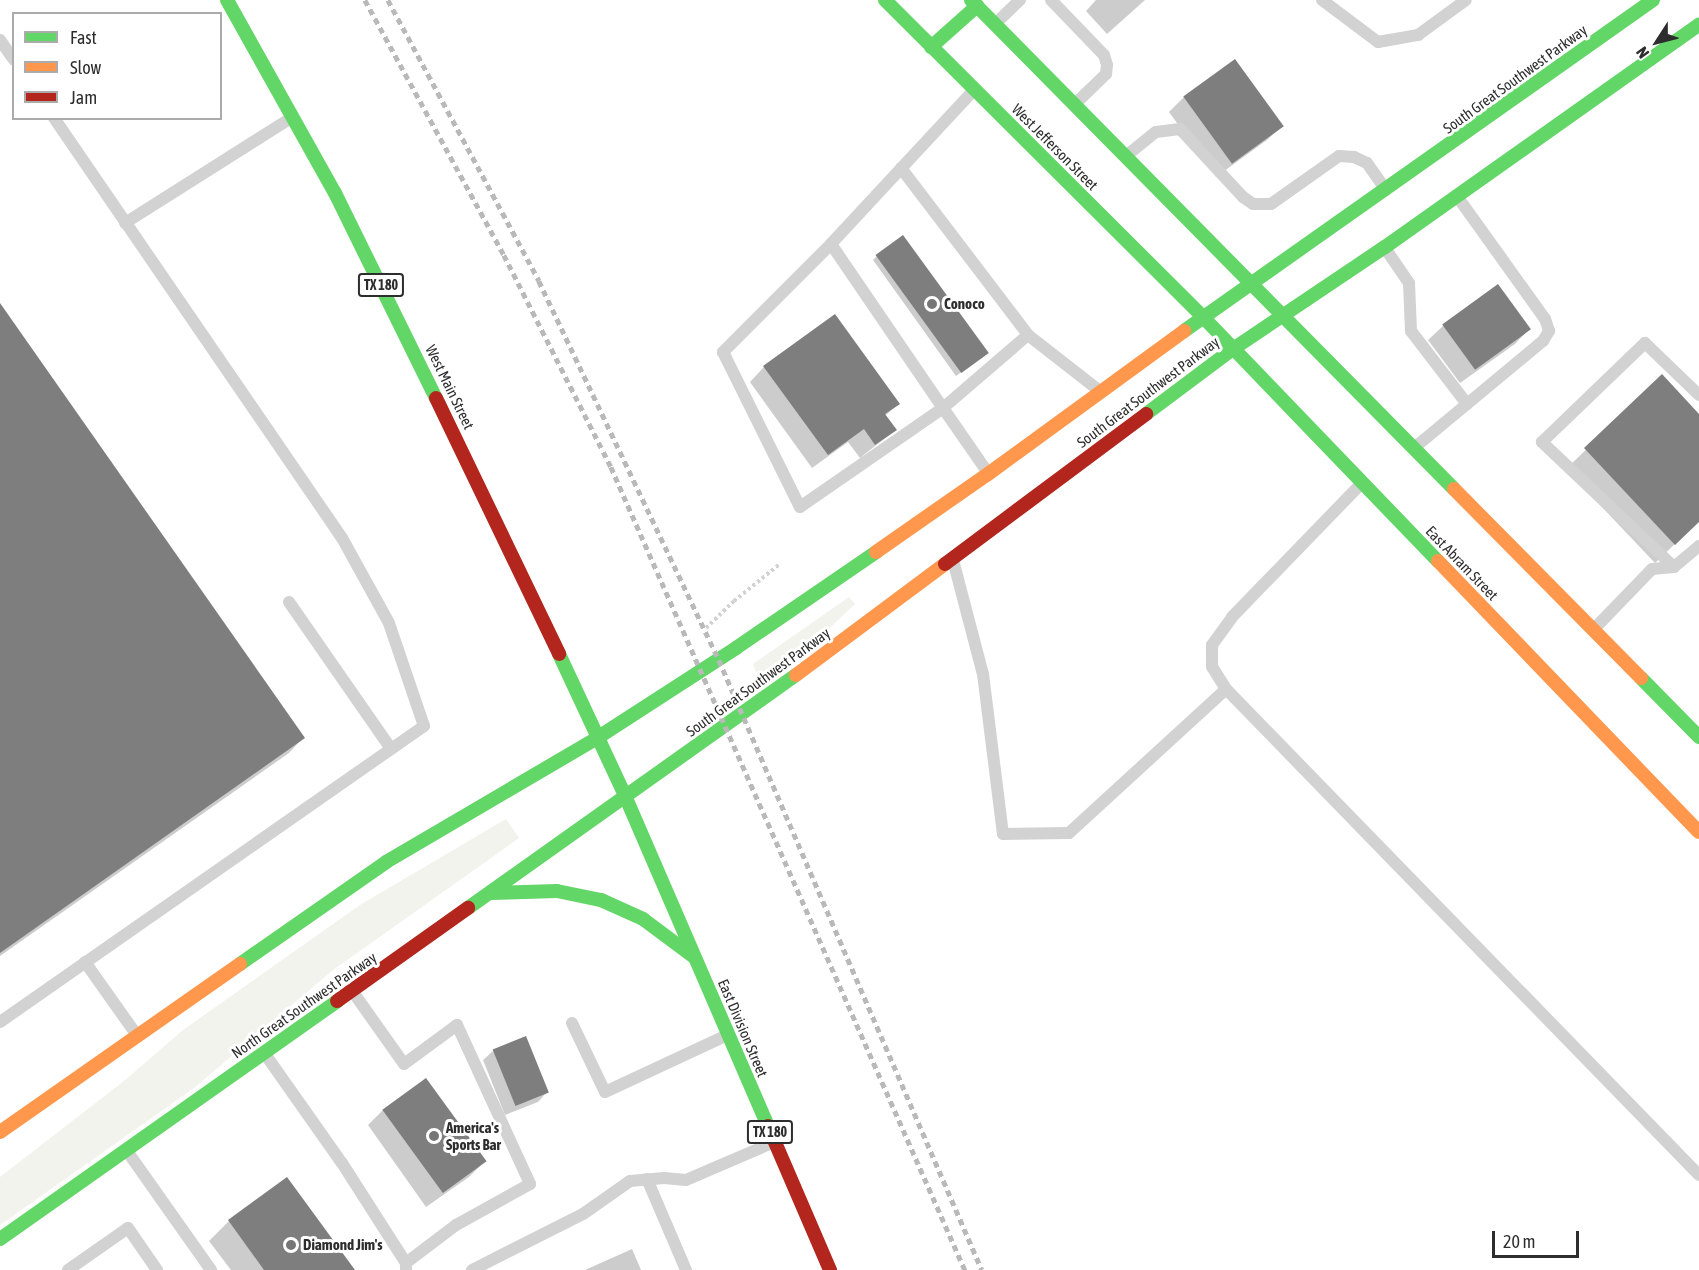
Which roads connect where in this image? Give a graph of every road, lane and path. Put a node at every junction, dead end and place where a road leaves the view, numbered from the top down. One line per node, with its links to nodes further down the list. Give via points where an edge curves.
1 (227, 0): 16 (main road, West Main Street / TX 180)
2 (885, 0): 12 (main road, West Jefferson Street)
3 (1020, 0): 9 (lane)
4 (1051, 0): 15 (lane, via 1104,56 1107,65 1106,74)
5 (1322, 0): 6 (lane, via 1378,42 1418,35)
6 (1466, 0)
7 (1653, 0): 20 (main road, South Great Southwest Parkway)
8 (974, 3): 9 (main road); 12 (main road)
9 (995, 24): 15 (main road)
10 (1699, 25): 21 (main road, South Great Southwest Parkway)
11 (0, 40): 13 (lane)
12 (931, 46): 14 (main road, West Jefferson Street)
13 (12, 57)
14 (974, 90): 19 (lane); 27 (main road, West Jefferson Street)
15 (1074, 105): 18 (main road)
16 (292, 117): 22 (lane); 46 (main road, West Main Street / TX 180, via 335,193 486,497)
17 (55, 120): 22 (lane)
18 (1125, 156): 20 (lane, via 1156,132 1180,129 1253,204 1271,204 1339,156 1354,157 1367,164); 25 (main road)
19 (901, 168): 23 (lane); 28 (lane)
20 (1387, 190): 25 (main road, South Great Southwest Parkway)
21 (1456, 195): 24 (main road, South Great Southwest Parkway); 32 (lane, via 1549,331)
22 (125, 223): 47 (lane, via 342,538 389,623 424,726)
23 (831, 244): 33 (lane); 33 (lane, via 723,352 800,507)
24 (1384, 247): 26 (main road, South Great Southwest Parkway); 32 (lane, via 1409,283 1411,331)
25 (1251, 284): 26 (main road); 27 (main road, South Great Southwest Parkway)
26 (1282, 315): 29 (main road, South Great Southwest Parkway); 34 (main road)
27 (1203, 317): 29 (main road, East Abram Street); 30 (main road, South Great Southwest Parkway)
28 (1028, 335): 30 (lane); 33 (lane)
29 (1233, 349): 36 (main road, East Abram Street); 38 (main road, South Great Southwest Parkway)
30 (1101, 392): 35 (main road, South Great Southwest Parkway)
31 (1699, 395): 40 (lane, via 1645,343 1542,442)
32 (1467, 404): 34 (lane)
33 (943, 408): 35 (lane)
34 (1413, 449): 43 (main road)
35 (988, 474): 46 (main road, South Great Southwest Parkway, via 728,654)
36 (1362, 484): 44 (lane, via 1232,617 1212,645 1212,667); 49 (main road, East Abram Street)
37 (1699, 546): 40 (lane)
38 (953, 559): 44 (lane, via 983,674 1003,834 1069,833); 48 (main road, South Great Southwest Parkway)
39 (781, 564): 42 (path)
40 (1674, 567): 43 (lane, via 1652,569)
41 (290, 602): 47 (lane)
42 (705, 629)
43 (1593, 630): 45 (main road)
44 (1226, 689): 62 (lane)
45 (1699, 737)
46 (597, 738): 48 (main road, West Main Street / TX 180); 57 (main road, via 386,862)
47 (391, 749): 52 (lane)
48 (626, 798): 50 (main road, North Great Southwest Parkway); 51 (main road, East Division Street / TX 180)
49 (1699, 832)
50 (491, 893): 51 (main road, via 557,891 601,900 643,919); 53 (main road, North Great Southwest Parkway)
51 (694, 957): 56 (main road, East Division Street / TX 180)
52 (86, 962): 54 (lane); 57 (lane)
53 (352, 991): 58 (main road, North Great Southwest Parkway); 65 (lane, via 404,1064 457,1025 531,1184 456,1226)
54 (0, 1022)
55 (572, 1023): 56 (lane, via 605,1092)
56 (728, 1034): 60 (main road, East Division Street / TX 180)
57 (138, 1038): 59 (main road)
58 (265, 1053): 61 (main road, North Great Southwest Parkway); 65 (lane, via 342,1163)
59 (0, 1132)
60 (774, 1142): 63 (lane, via 686,1180); 71 (main road, East Division Street / TX 180)
61 (127, 1151): 64 (main road, North Great Southwest Parkway); 68 (lane)
62 (1699, 1175)
63 (647, 1179): 69 (lane, via 630,1181 583,1214); 70 (lane)
64 (0, 1239)
65 (406, 1267)
66 (68, 1270): 67 (lane, via 128,1228)
67 (157, 1270)
68 (211, 1270)
69 (472, 1270)
70 (686, 1270)
71 (830, 1270)

